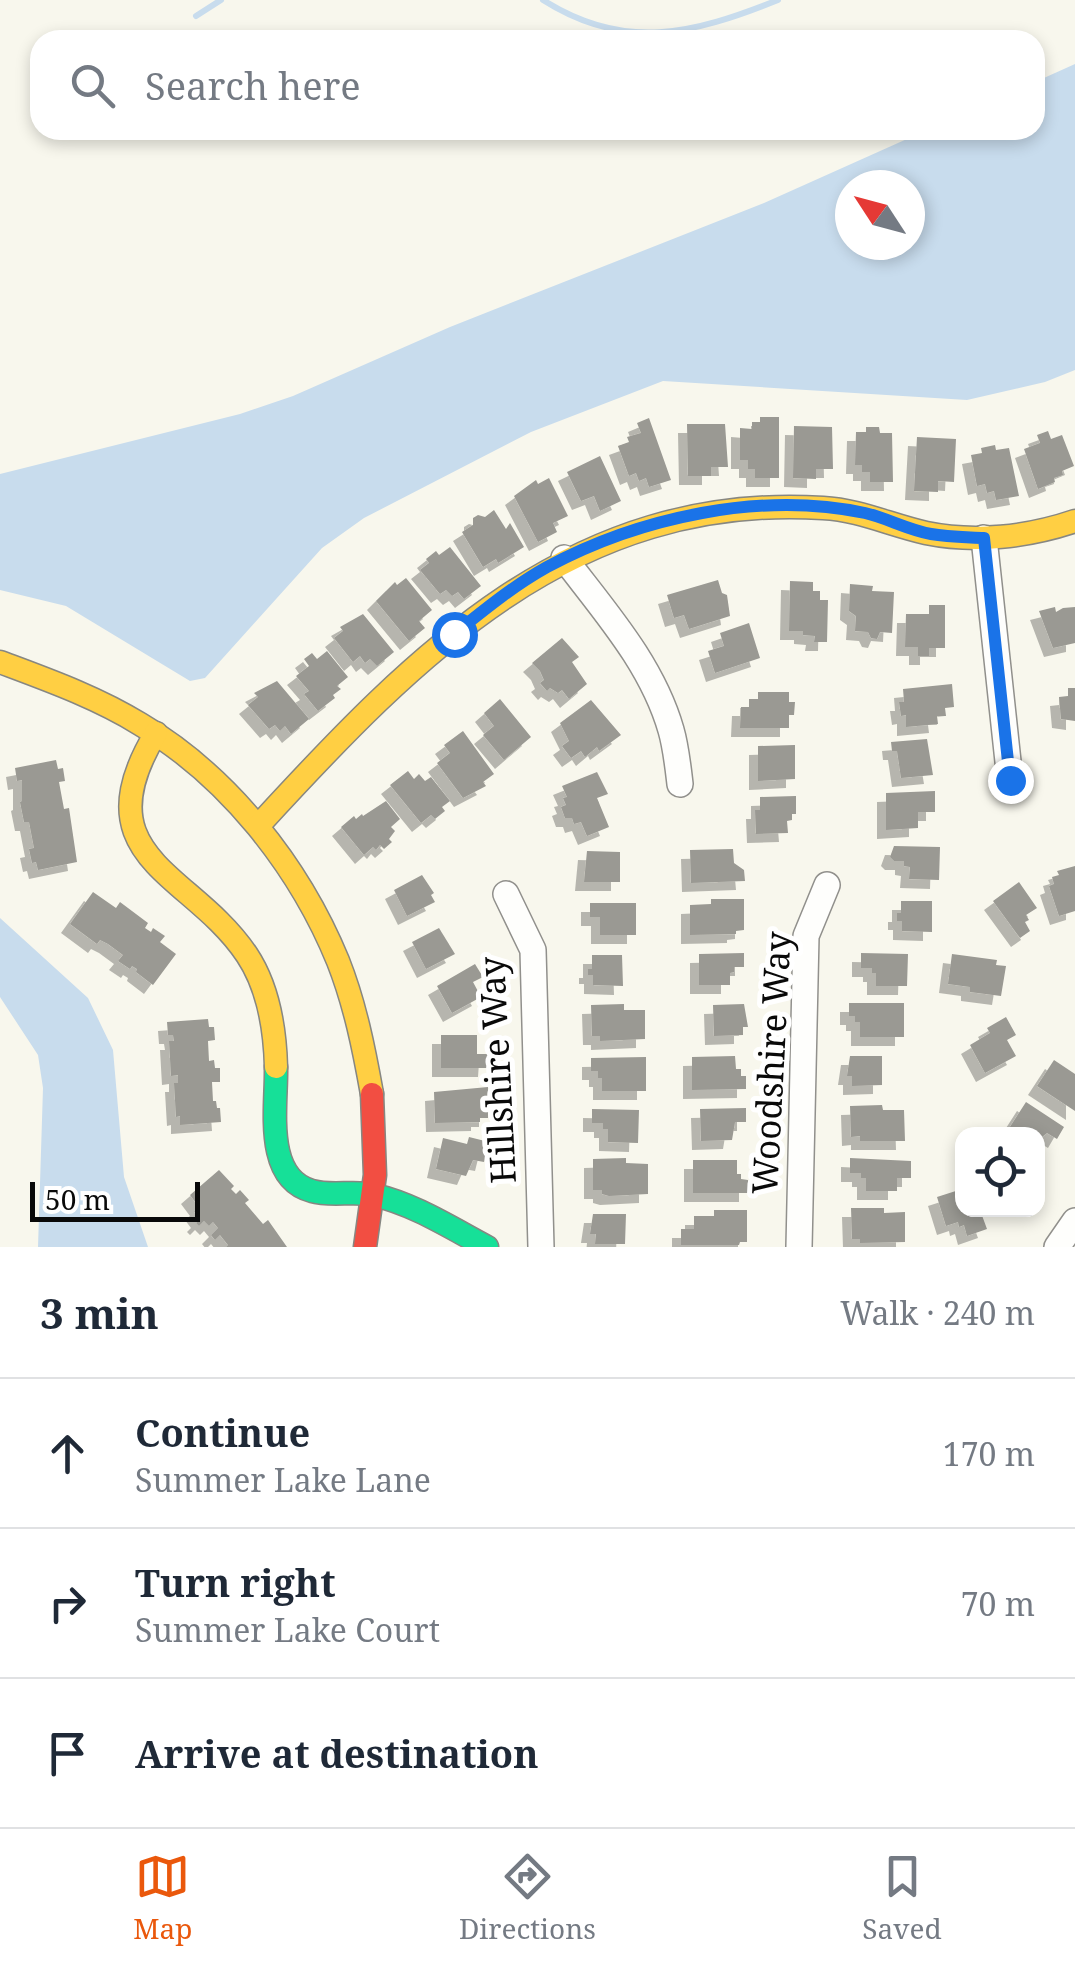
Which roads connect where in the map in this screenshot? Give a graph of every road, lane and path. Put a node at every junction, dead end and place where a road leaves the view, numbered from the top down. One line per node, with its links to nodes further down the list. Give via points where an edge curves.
1 (1075, 520): 2 (street)
2 (984, 538): 3 (street, via 931,534 868,513 754,508 642,528); 6 (street)
3 (564, 558): 7 (street, via 658,693); 8 (street, via 511,588 412,669)
4 (0, 662): 5 (street)
5 (156, 733): 8 (street); 11 (street, via 136,769 135,829 151,862 220,920 257,973 275,1034 276,1148 282,1165 292,1179 322,1195)
6 (1010, 780)
7 (680, 784)
8 (259, 825): 11 (street, via 306,896 354,1010 375,1102)
9 (827, 884): 16 (street, Woodshire Way, via 806,936)
10 (506, 894): 15 (street, Hillshire Way, via 532,950)
11 (376, 1194): 13 (street); 14 (street)
12 (1075, 1221): 17 (street)
13 (365, 1247)
14 (487, 1247)
15 (541, 1247)
16 (799, 1247)
17 (1058, 1247)

